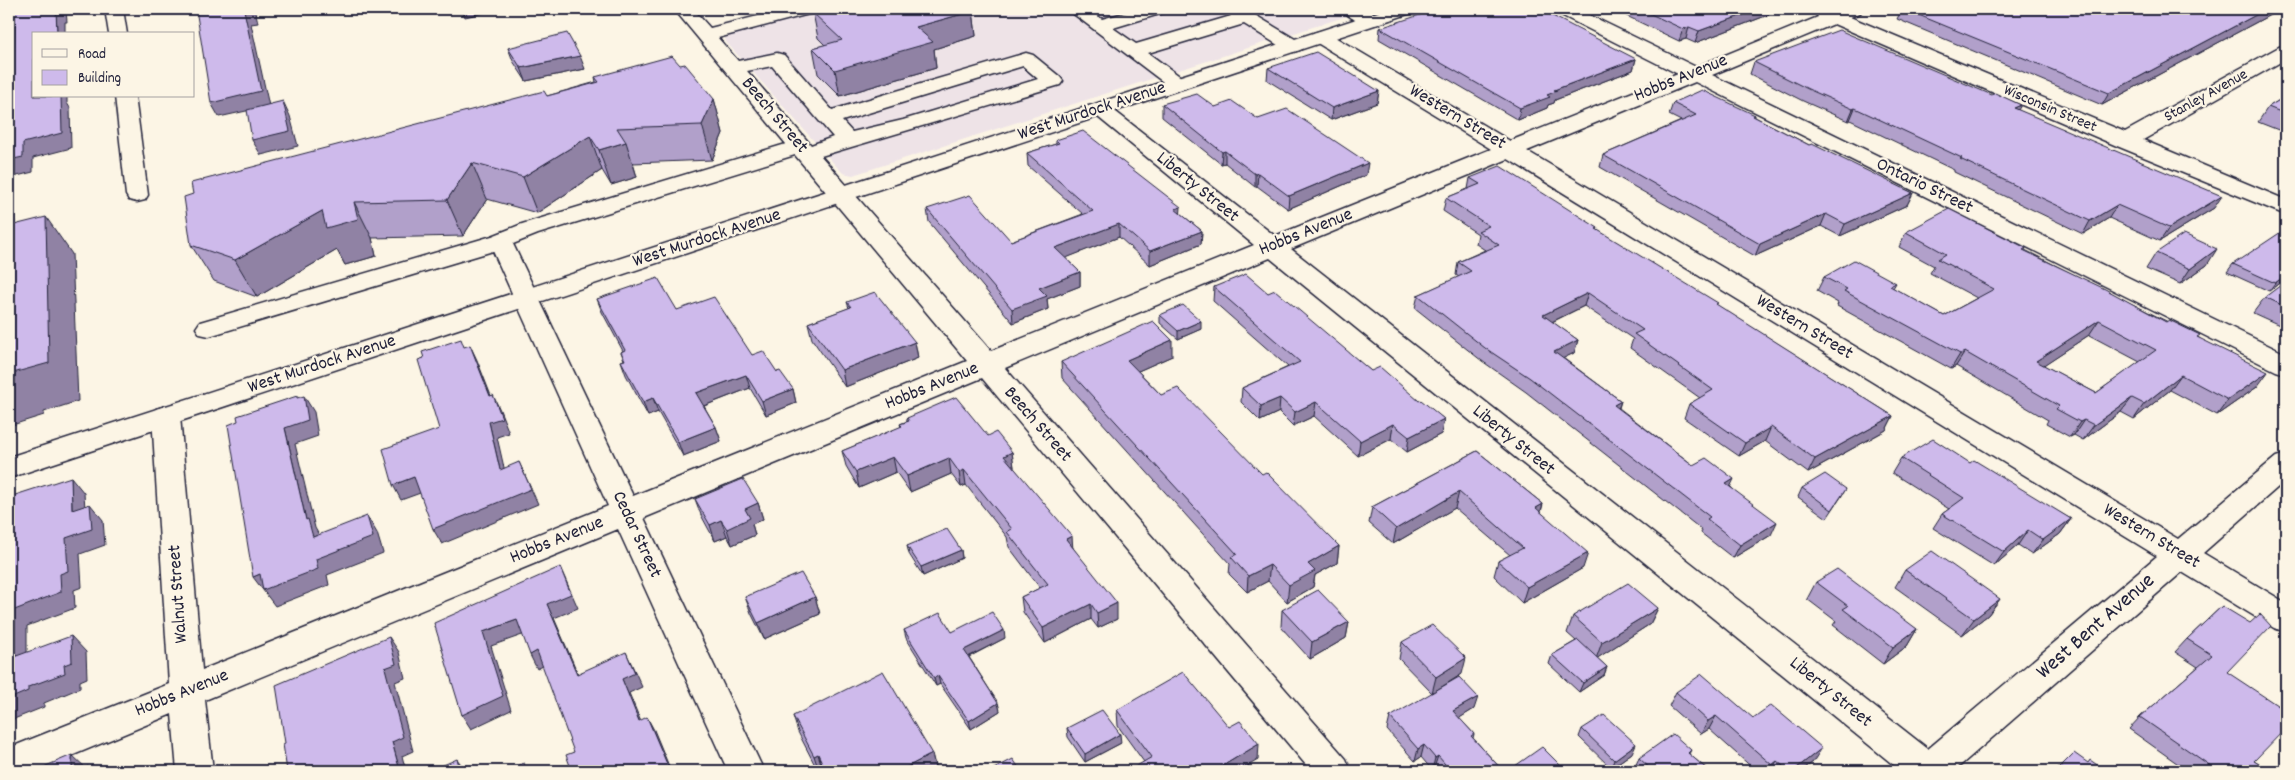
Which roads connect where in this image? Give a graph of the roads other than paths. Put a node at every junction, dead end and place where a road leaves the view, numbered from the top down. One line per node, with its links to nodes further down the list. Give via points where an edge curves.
1 (114, 9): 13 (street)
2 (683, 9): 14 (street, Beech Street)
3 (807, 9): 14 (street)
4 (1076, 9): 12 (street)
5 (1157, 9): 12 (street)
6 (1351, 9): 11 (street)
7 (1405, 9): 11 (street, West Murdock Avenue)
8 (1563, 9): 20 (street, Ontario Street)
9 (1834, 12): 20 (street, Hobbs Avenue); 26 (street, Wisconsin Street)
10 (1239, 13): 16 (street); 17 (street)
11 (1372, 20): 15 (street, West Murdock Avenue)
12 (1099, 26): 17 (street)
13 (118, 32)
14 (706, 35): 19 (street, Beech Street)
15 (1321, 37): 16 (street, West Murdock Avenue); 28 (street, Western Street)
16 (1293, 46): 21 (street, West Murdock Avenue)
17 (1133, 51): 21 (street)
18 (2286, 51): 26 (street, Stanley Avenue)
19 (733, 68): 24 (street, via 777,59); 27 (street, Beech Street)
20 (1694, 73): 28 (street, Hobbs Avenue); 37 (street, Ontario Street)
21 (1178, 84): 23 (street, West Murdock Avenue)
22 (125, 98): 30 (street)
23 (1100, 109): 29 (street, West Murdock Avenue); 33 (street, Liberty Street)
24 (828, 118): 25 (street); 25 (street, via 1026,59 1053,81)
25 (847, 140): 27 (street)
26 (2125, 141): 31 (street, Wisconsin Street)
27 (803, 150): 29 (street, Beech Street); 32 (street, via 530,229)
28 (1509, 150): 33 (street, Hobbs Avenue); 42 (street, Western Street)
29 (842, 194): 34 (street, West Murdock Avenue); 36 (street, Beech Street)
30 (137, 195)
31 (2286, 208)
32 (500, 241): 34 (street, Cedar Street); 35 (street)
33 (1272, 248): 36 (street, Hobbs Avenue); 49 (street, Liberty Street)
34 (527, 298): 38 (street, West Murdock Avenue); 41 (street, Cedar Street)
35 (209, 328)
36 (986, 365): 41 (street, Hobbs Avenue); 48 (street, Beech Street)
37 (2286, 365)
38 (166, 416): 40 (street, West Murdock Avenue); 44 (street, Walnut Street)
39 (2286, 464): 42 (street, West Bent Avenue)
40 (9, 468)
41 (625, 513): 44 (street, Hobbs Avenue); 47 (street, Cedar Street)
42 (2180, 555): 43 (street, Western Street); 49 (street, West Bent Avenue)
43 (2286, 620)
44 (187, 692): 45 (street, Hobbs Avenue); 46 (street, Walnut Street)
45 (9, 765)
46 (195, 771)
47 (746, 771)
48 (1333, 771)
49 (1928, 771)

